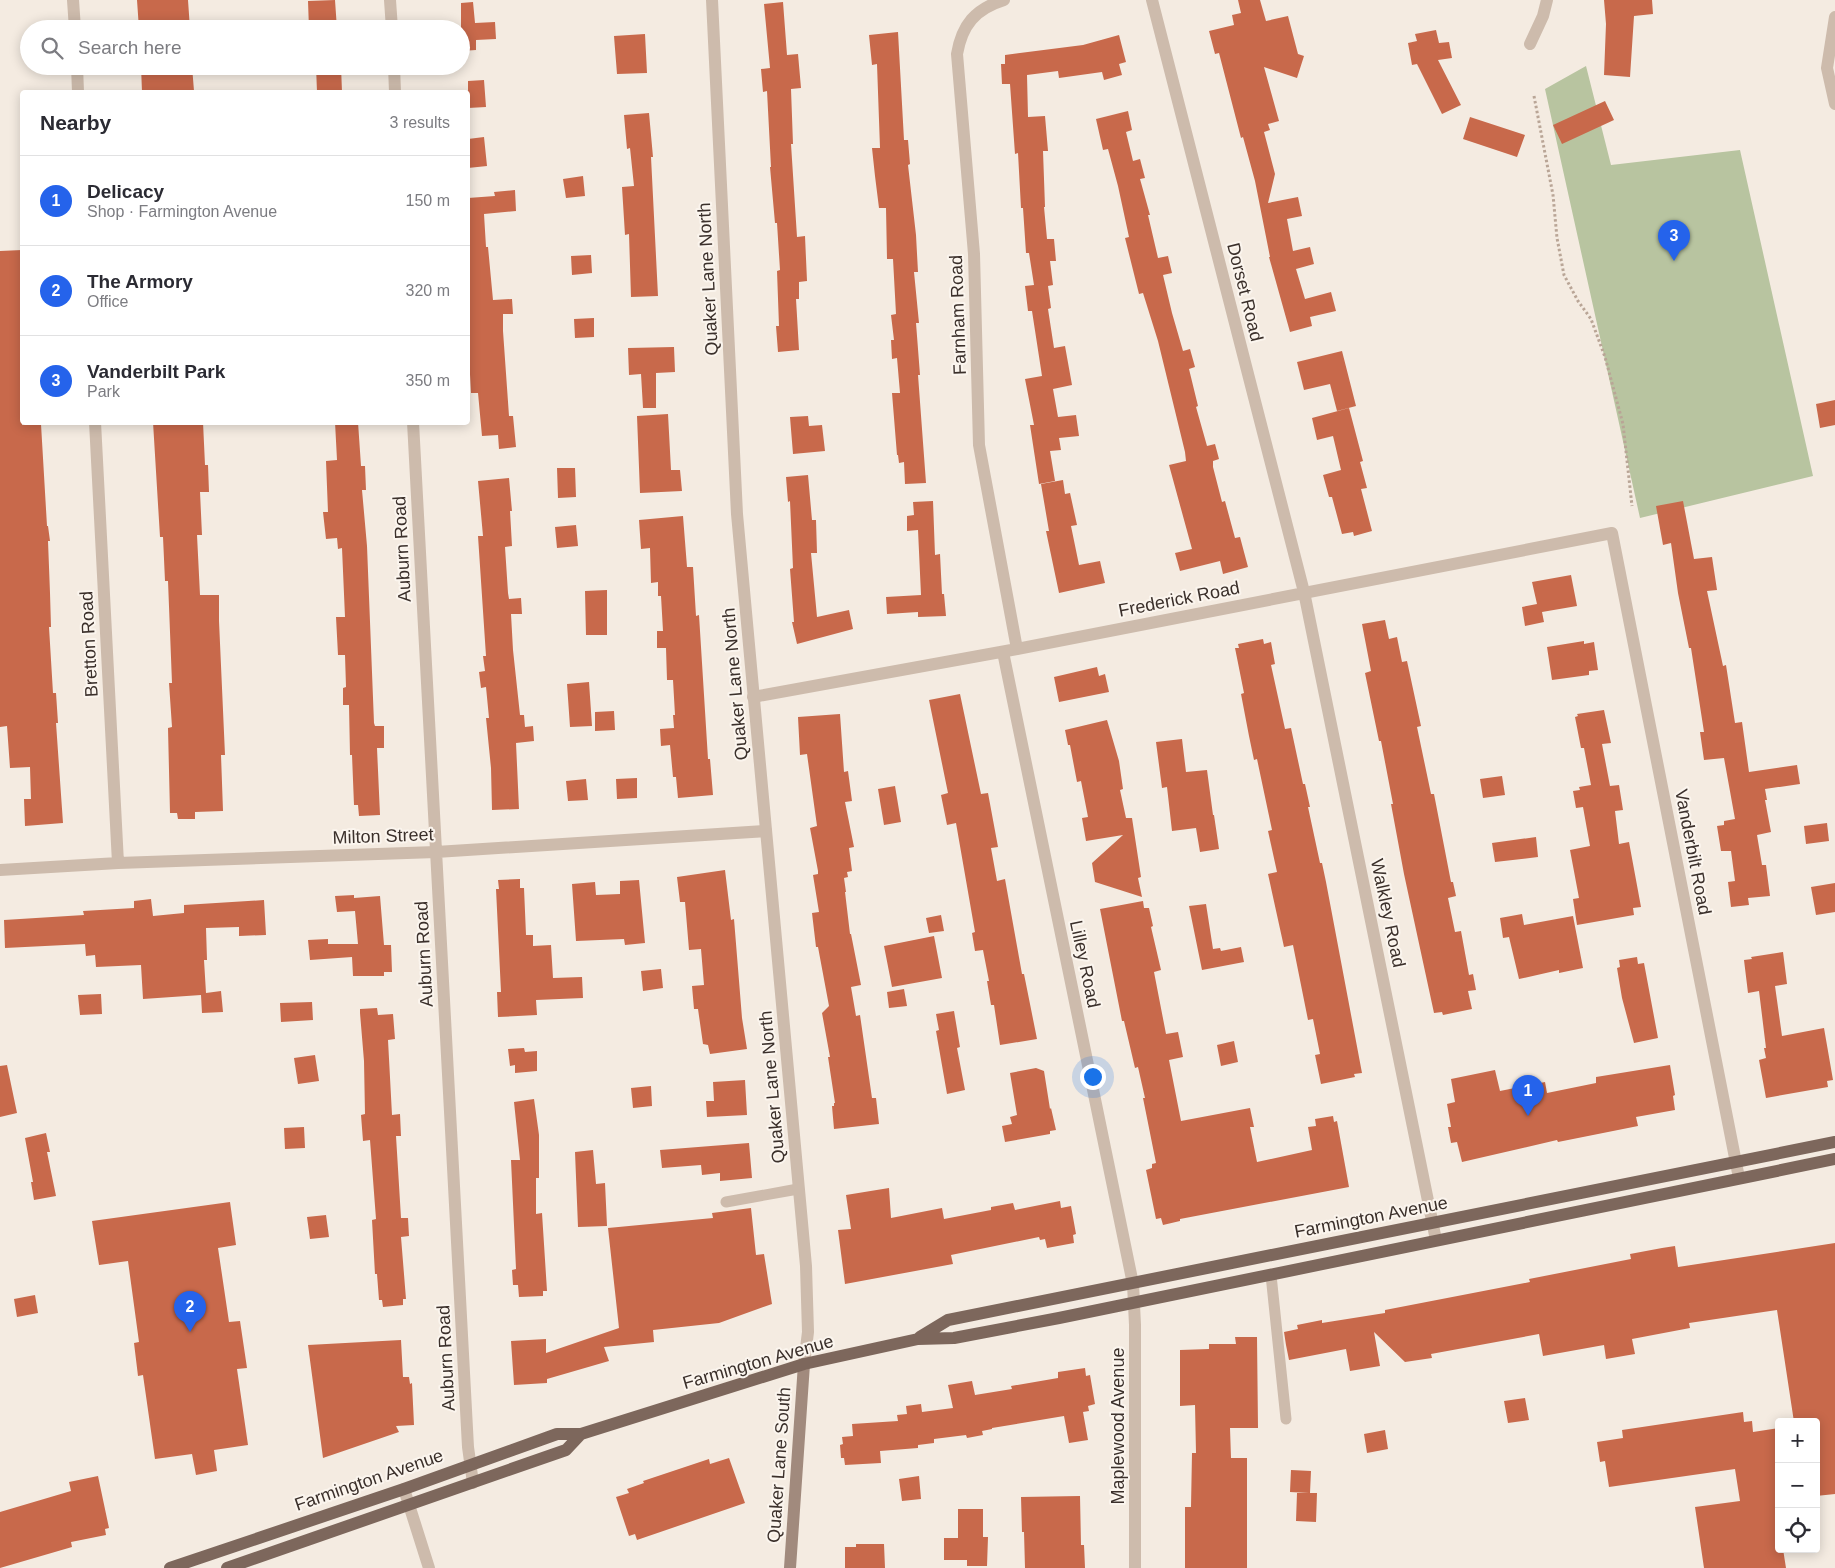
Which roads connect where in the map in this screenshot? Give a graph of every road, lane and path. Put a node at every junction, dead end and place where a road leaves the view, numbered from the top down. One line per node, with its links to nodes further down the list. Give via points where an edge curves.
1 (74, 0): 8 (street)
2 (390, 0): 9 (street)
3 (712, 0): 24 (street, Quaker Lane North, via 737,514)
4 (1004, 0): 22 (street, Farnham Road, via 969,22 956,54 974,254 979,445)
5 (1152, 0): 21 (street, Dorset Road)
6 (1547, 0): 10 (street)
7 (1835, 17): 16 (street, via 1827,68)
8 (75, 20)
9 (391, 20)
10 (1530, 44)
11 (77, 75): 13 (street)
12 (394, 75): 14 (street)
13 (78, 90)
14 (395, 90)
15 (1534, 96): 19 (path, via 1564,274 1590,319 1604,357 1623,424)
16 (1835, 100)
17 (95, 425): 27 (street, Bretton Road)
18 (413, 425): 26 (street, Auburn Road)
19 (1632, 506)
20 (1612, 533): 21 (street, Frederick Road); 31 (street, Vanderbilt Road)
21 (1304, 592): 22 (street, Frederick Road); 35 (street, Walkley Road)
22 (1017, 649): 23 (street, Frederick Road)
23 (1003, 652): 24 (street, Frederick Road); 38 (street, Lilley Road)
24 (753, 697): 25 (street, Quaker Lane North)
25 (766, 831): 26 (street, Milton Street); 33 (street, Quaker Lane North)
26 (436, 852): 27 (street, Milton Street); 44 (street, Auburn Road)
27 (118, 863): 28 (street, Milton Street)
28 (0, 870)
29 (1835, 1142): 31 (main road, Farmington Avenue)
30 (1835, 1159): 32 (main road, Farmington Avenue)
31 (1736, 1162): 32 (street, Vanderbilt Road); 35 (main road, Farmington Avenue)
32 (1739, 1178): 36 (main road, Farmington Avenue)
33 (798, 1189): 34 (lane); 41 (street, Quaker Lane North, via 806,1266 808,1332)
34 (726, 1202)
35 (1433, 1222): 36 (street, Walkley Road); 38 (main road, Farmington Avenue)
36 (1436, 1240): 37 (main road, Farmington Avenue)
37 (1271, 1275): 39 (main road, Farmington Avenue); 42 (lane)
38 (1133, 1284): 39 (street, Maplewood Avenue); 40 (main road, Farmington Avenue, via 948,1320)
39 (1134, 1302): 40 (main road, Farmington Avenue, via 954,1338); 52 (street, Maplewood Avenue)
40 (918, 1338): 41 (main road, Farmington Avenue)
41 (804, 1364): 43 (main road, Farmington Avenue); 51 (main road, Quaker Lane South)
42 (1286, 1419)
43 (581, 1434): 44 (main road, Farmington Avenue, via 558,1434); 45 (main road, Farmington Avenue, via 566,1450)
44 (470, 1464): 45 (street, Auburn Road); 46 (main road, Farmington Avenue)
45 (473, 1483): 47 (main road, Farmington Avenue)
46 (404, 1489): 47 (street); 48 (main road, Farmington Avenue)
47 (408, 1506): 49 (main road, Farmington Avenue); 50 (street)
48 (170, 1568)
49 (227, 1568)
50 (429, 1568)
51 (790, 1568)
52 (1135, 1568)

